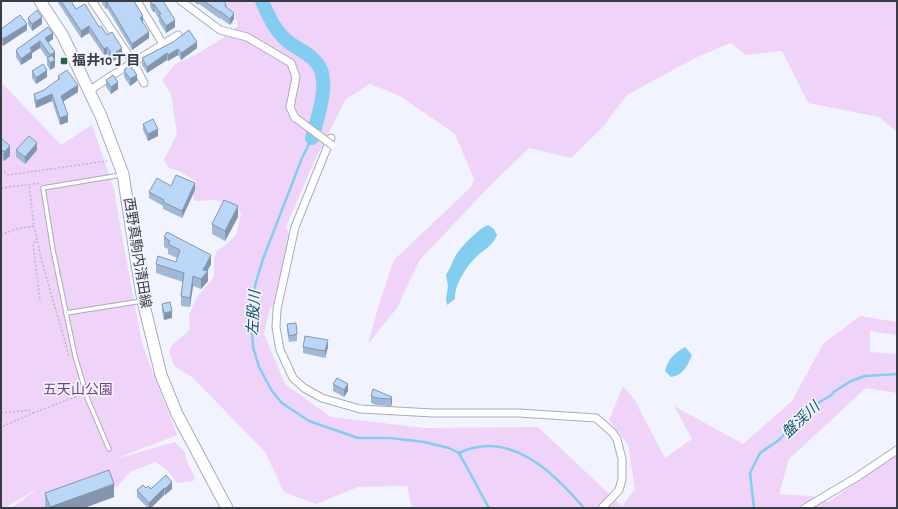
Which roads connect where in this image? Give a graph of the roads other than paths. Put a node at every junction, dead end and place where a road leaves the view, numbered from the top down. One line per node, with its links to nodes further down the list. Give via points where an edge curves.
1 (40, 1): 9 (main road, 西野真駒内清田線, via 62,36)
2 (92, 1): 7 (street)
3 (137, 1): 6 (street)
4 (181, 1): 16 (street, bridge, via 220,30 247,38 291,63 296,77 290,107 295,118 331,142 295,227 277,309 276,328 280,350 293,378 322,398 360,409 433,413 519,412 596,418 617,439 622,459 619,490)
5 (178, 35): 6 (street)
6 (163, 44): 7 (street)
7 (132, 62): 8 (street); 9 (street)
8 (144, 83)
9 (89, 91): 10 (main road, 西野真駒内清田線)
10 (124, 174): 11 (main road, 西野真駒内清田線); 12 (lane, via 43,188 52,250)
11 (143, 301): 12 (lane); 15 (main road, 西野真駒内清田線, via 161,375 177,414)
12 (66, 313): 13 (lane, via 88,400)
13 (109, 449)
14 (897, 450): 17 (street, via 858,477)
15 (227, 508)
16 (602, 508)
17 (805, 508)

